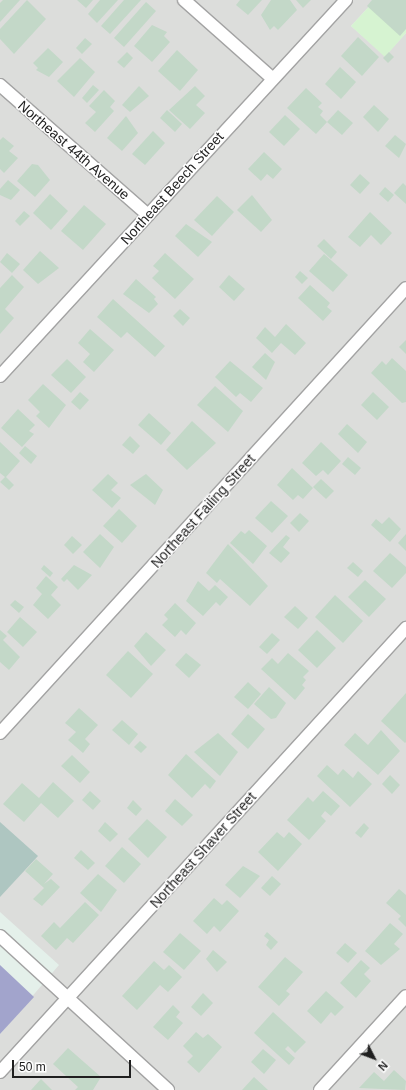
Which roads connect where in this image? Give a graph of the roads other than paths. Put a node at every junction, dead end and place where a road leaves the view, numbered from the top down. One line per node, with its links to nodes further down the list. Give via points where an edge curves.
1 (184, 0): 3 (street)
2 (346, 0): 3 (street, Northeast Beech Street)
3 (272, 78): 5 (street, Northeast Beech Street)
4 (0, 85): 5 (street, Northeast 44th Avenue)
5 (148, 214): 7 (street, Northeast Beech Street)
6 (406, 288): 9 (street, Northeast Failing Street)
7 (0, 376)
8 (406, 628): 12 (street, Northeast Shaver Street)
9 (0, 733)
10 (0, 936): 12 (street)
11 (406, 996): 15 (street)
12 (68, 998): 13 (street, Northeast Shaver Street); 14 (street)
13 (0, 1072)
14 (168, 1090)
15 (320, 1090)

